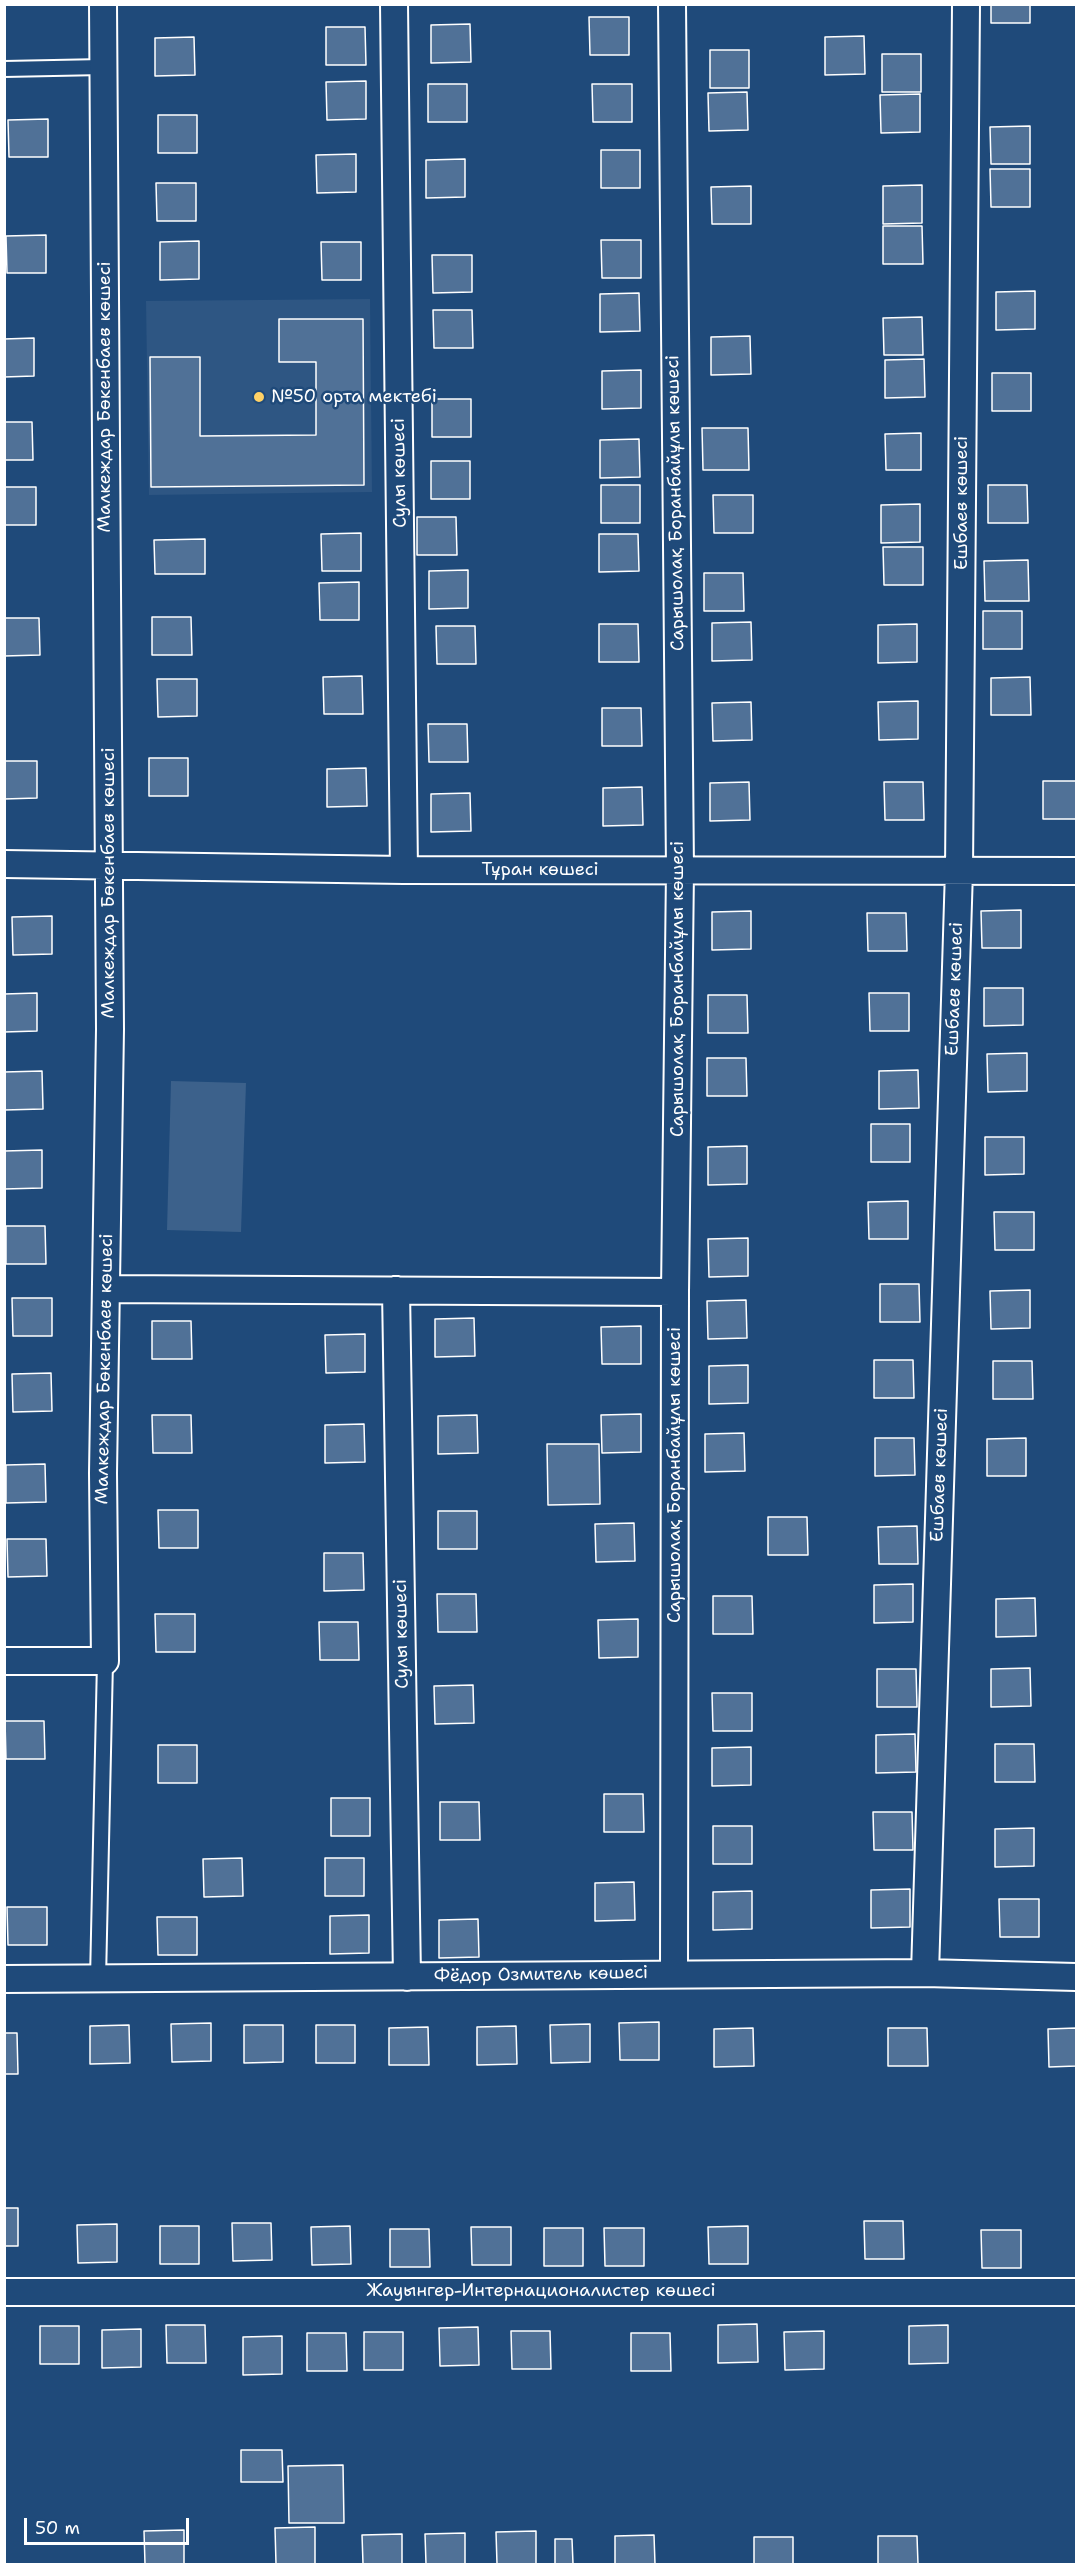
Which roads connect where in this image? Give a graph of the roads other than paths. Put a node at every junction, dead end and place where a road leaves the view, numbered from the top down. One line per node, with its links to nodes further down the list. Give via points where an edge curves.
1 (103, 4): 5 (street, Малкеждар Бөкенбаев көшесі)
2 (394, 4): 9 (street, Сулы көшесі)
3 (672, 4): 10 (street, Сарышолақ Боранбайұлы көшесі)
4 (966, 4): 11 (street, Ешбаев көшесі)
5 (103, 67): 6 (lane); 8 (street, Малкеждар Бөкенбаев көшесі)
6 (4, 69)
7 (4, 864): 8 (street, Тұран көшесі)
8 (109, 867): 9 (street, Тұран көшесі); 13 (street, Малкеждар Бөкенбаев көшесі)
9 (404, 870): 10 (street, Тұран көшесі)
10 (680, 870): 11 (street, Тұран көшесі); 15 (street, Сарышолақ Боранбайұлы көшесі)
11 (959, 870): 12 (street, Тұран көшесі); 18 (street, Ешбаев көшесі)
12 (1077, 871)
13 (106, 1289): 14 (street); 17 (street, Малкеждар Бөкенбаев көшесі)
14 (396, 1290): 15 (street); 20 (street, Сулы көшесі)
15 (675, 1292): 19 (street, Сарышолақ Боранбайұлы көшесі)
16 (4, 1661): 17 (street)
17 (105, 1661): 23 (lane)
18 (925, 1973): 19 (street, Фёдор Озмитель көшесі); 21 (street, Фёдор Озмитель көшесі)
19 (674, 1974): 20 (street, Фёдор Озмитель көшесі)
20 (407, 1977): 23 (street, Фёдор Озмитель көшесі)
21 (1077, 1977)
22 (4, 1979): 23 (street, Фёдор Озмитель көшесі)
23 (98, 1979)
24 (4, 2292): 25 (street, Жауынгер-Интернационалистер көшесі)
25 (1077, 2292)

